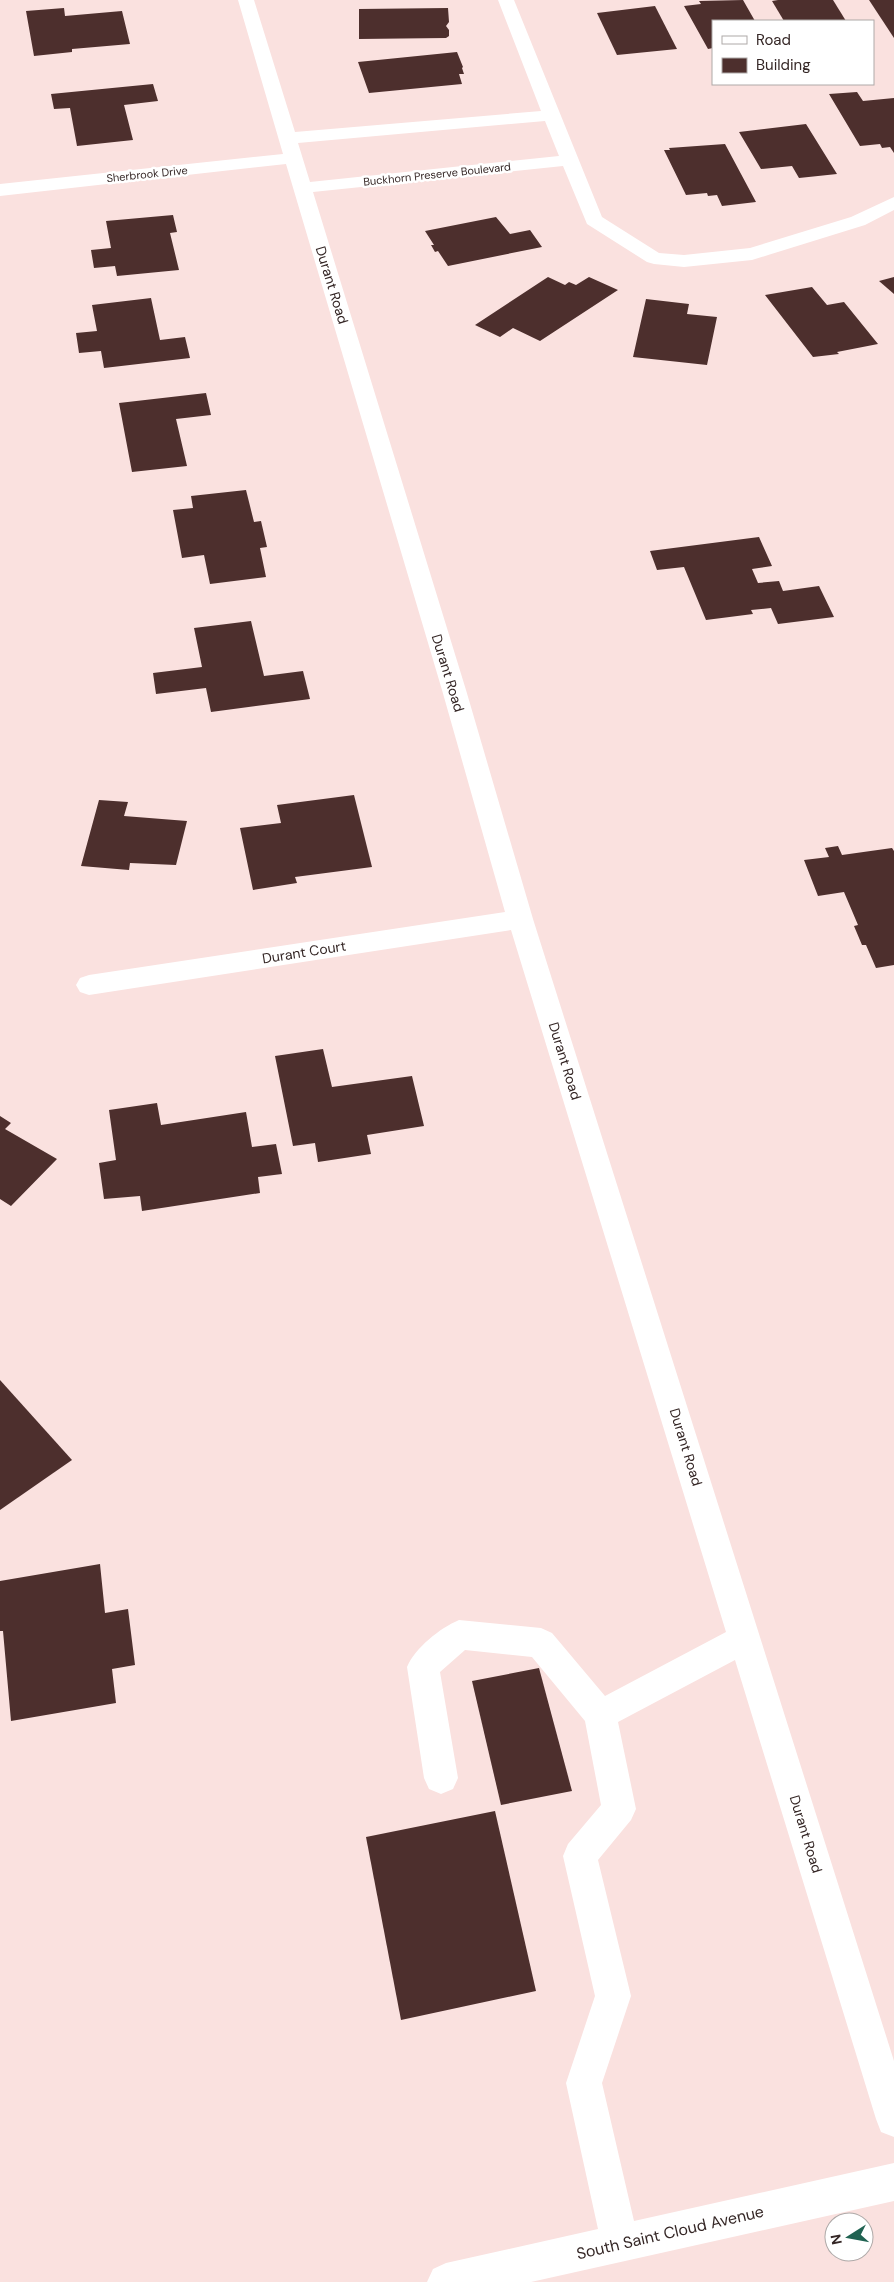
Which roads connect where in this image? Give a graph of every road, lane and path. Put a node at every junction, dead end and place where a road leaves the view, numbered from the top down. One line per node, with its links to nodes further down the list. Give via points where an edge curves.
1 (246, 0): 4 (street, Durant Road)
2 (506, 0): 3 (street)
3 (552, 115): 4 (street); 5 (street)
4 (291, 148): 6 (street, Durant Road); 7 (street, Sherbrook Drive)
5 (571, 160): 6 (street, Buckhorn Preserve Boulevard); 8 (street, via 594,220 654,258 684,261 752,254 858,221)
6 (302, 188): 9 (street, Durant Road)
7 (0, 190)
8 (894, 203)
9 (520, 919): 10 (street, Durant Court); 11 (street, Durant Road)
10 (89, 985)
11 (745, 1638): 12 (street); 14 (street, Durant Road)
12 (600, 1715): 13 (street, via 541,1643 459,1635 423,1667); 16 (street, via 619,1810 580,1856 613,1996 584,2083)
13 (441, 1778)
14 (894, 2118)
15 (894, 2182): 16 (street, South Saint Cloud Avenue)
16 (620, 2244): 17 (street, South Saint Cloud Avenue)
17 (446, 2282)

